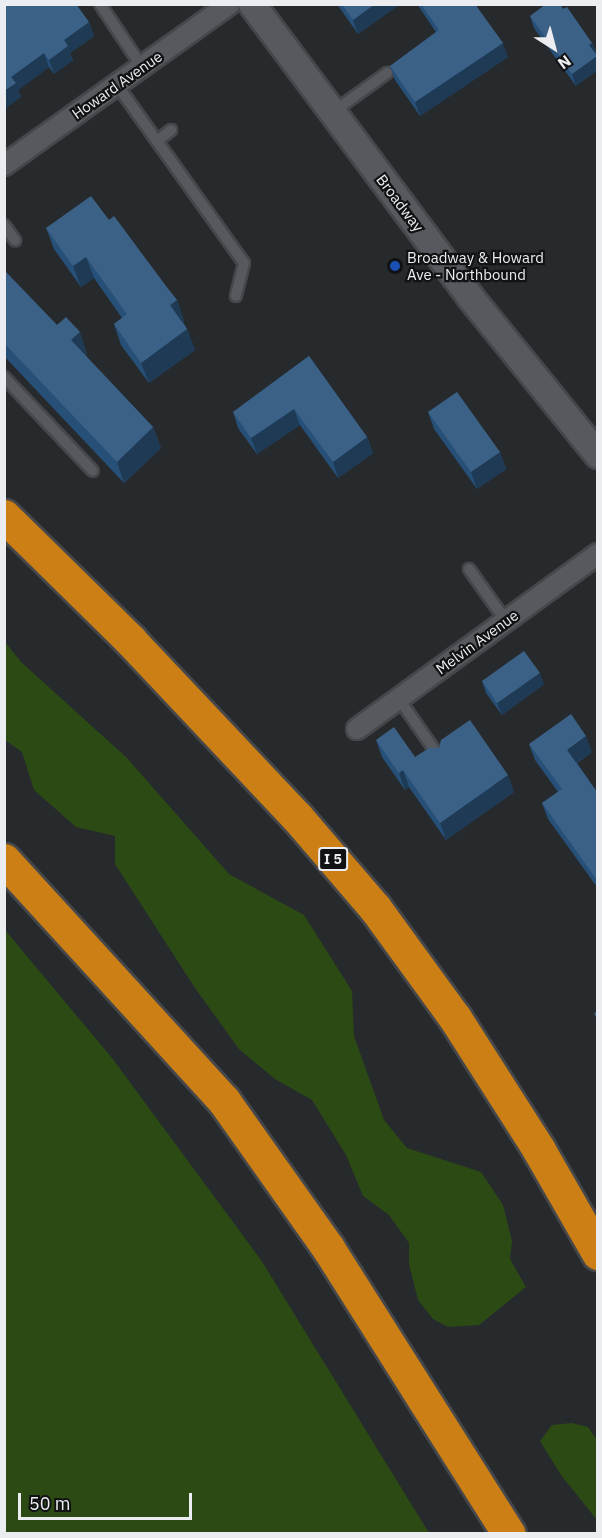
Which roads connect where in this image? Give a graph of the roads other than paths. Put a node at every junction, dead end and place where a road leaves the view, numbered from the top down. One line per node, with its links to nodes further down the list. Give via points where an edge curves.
1 (100, 4): 4 (lane)
2 (230, 4): 4 (street, Howard Avenue)
3 (252, 4): 7 (street, Broadway)
4 (142, 67): 6 (street, Howard Avenue)
5 (387, 73): 7 (lane)
6 (117, 85): 9 (lane); 10 (street, Howard Avenue)
7 (333, 112): 15 (street, Broadway, via 471,298)
8 (171, 130): 9 (lane)
9 (157, 141): 13 (lane, via 244,263)
10 (4, 165)
11 (4, 225): 12 (lane)
12 (15, 240)
13 (236, 296)
14 (4, 377): 16 (lane)
15 (597, 455)
16 (93, 471)
17 (4, 516): 25 (highway, I 5, via 138,648 297,817 375,908 455,1018 539,1150)
18 (597, 554): 20 (street, Melvin Avenue)
19 (469, 569): 20 (lane)
20 (506, 621): 21 (street, Melvin Avenue)
21 (399, 699): 22 (street, Melvin Avenue); 23 (lane)
22 (357, 729)
23 (440, 759)
24 (4, 860): 26 (highway, via 224,1101 328,1248)
25 (597, 1253)
26 (509, 1533)

